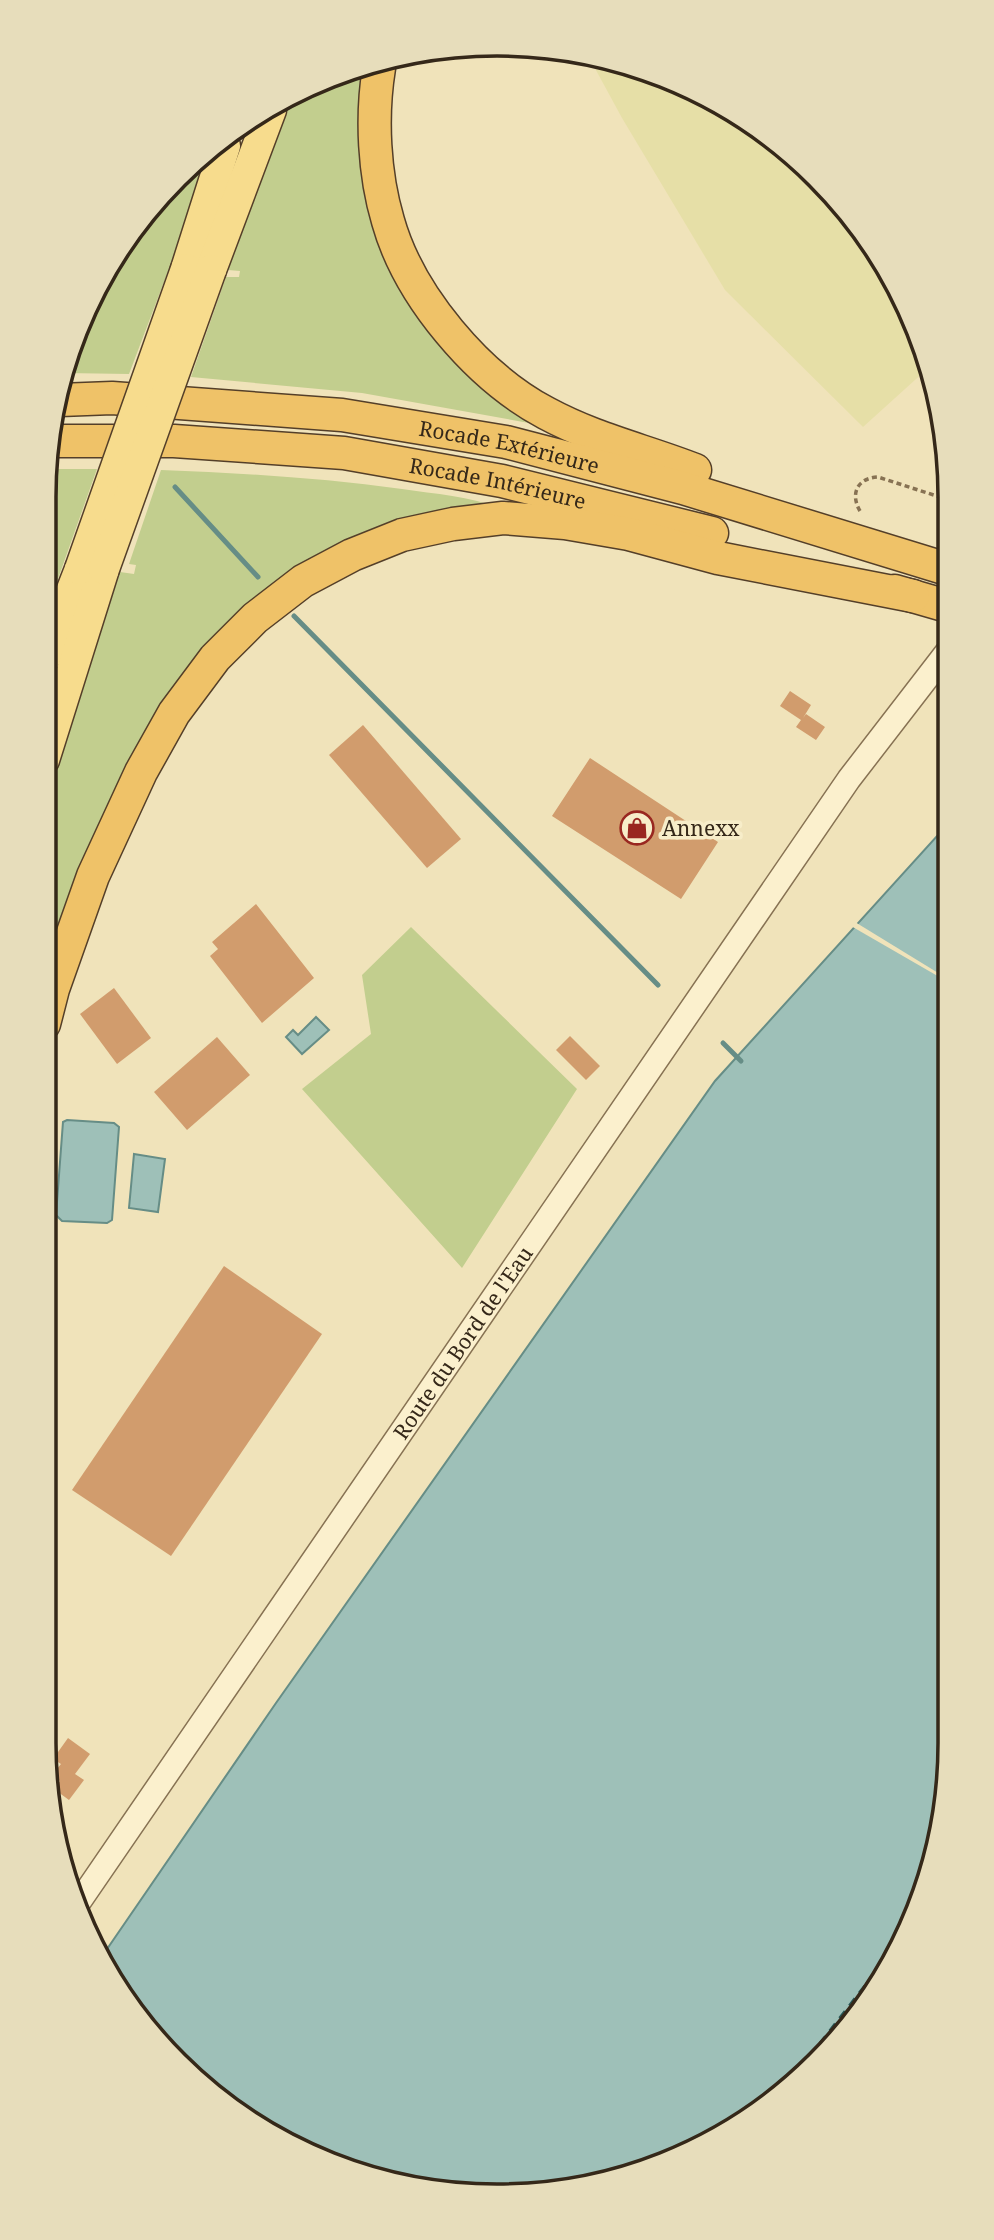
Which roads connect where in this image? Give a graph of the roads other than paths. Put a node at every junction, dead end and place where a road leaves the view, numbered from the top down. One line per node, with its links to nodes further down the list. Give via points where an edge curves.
1 (379, 72): 9 (highway, via 375,128 388,222 403,260 429,303 485,371 520,398 588,433)
2 (266, 122): 4 (main road)
3 (224, 151): 4 (main road)
4 (198, 270): 11 (main road, bridge)
5 (69, 393): 6 (highway)
6 (112, 398): 7 (highway, Rocade Extérieure); 10 (highway, Rocade Extérieure, via 342,415 506,442 671,484)
7 (67, 400)
8 (60, 442): 12 (highway, Rocade Intérieure, via 174,441 344,453 502,481 724,537)
9 (938, 566)
10 (938, 566)
11 (92, 569): 13 (main road); 15 (main road)
12 (930, 601): 16 (highway, via 718,558 629,534 503,518 402,535 352,555 303,581 256,618 215,658 174,713 93,876)
13 (56, 638)
14 (938, 664): 17 (street, Route du Bord de l'Eau, via 849,779)
15 (56, 712)
16 (56, 981)
17 (83, 1896)

